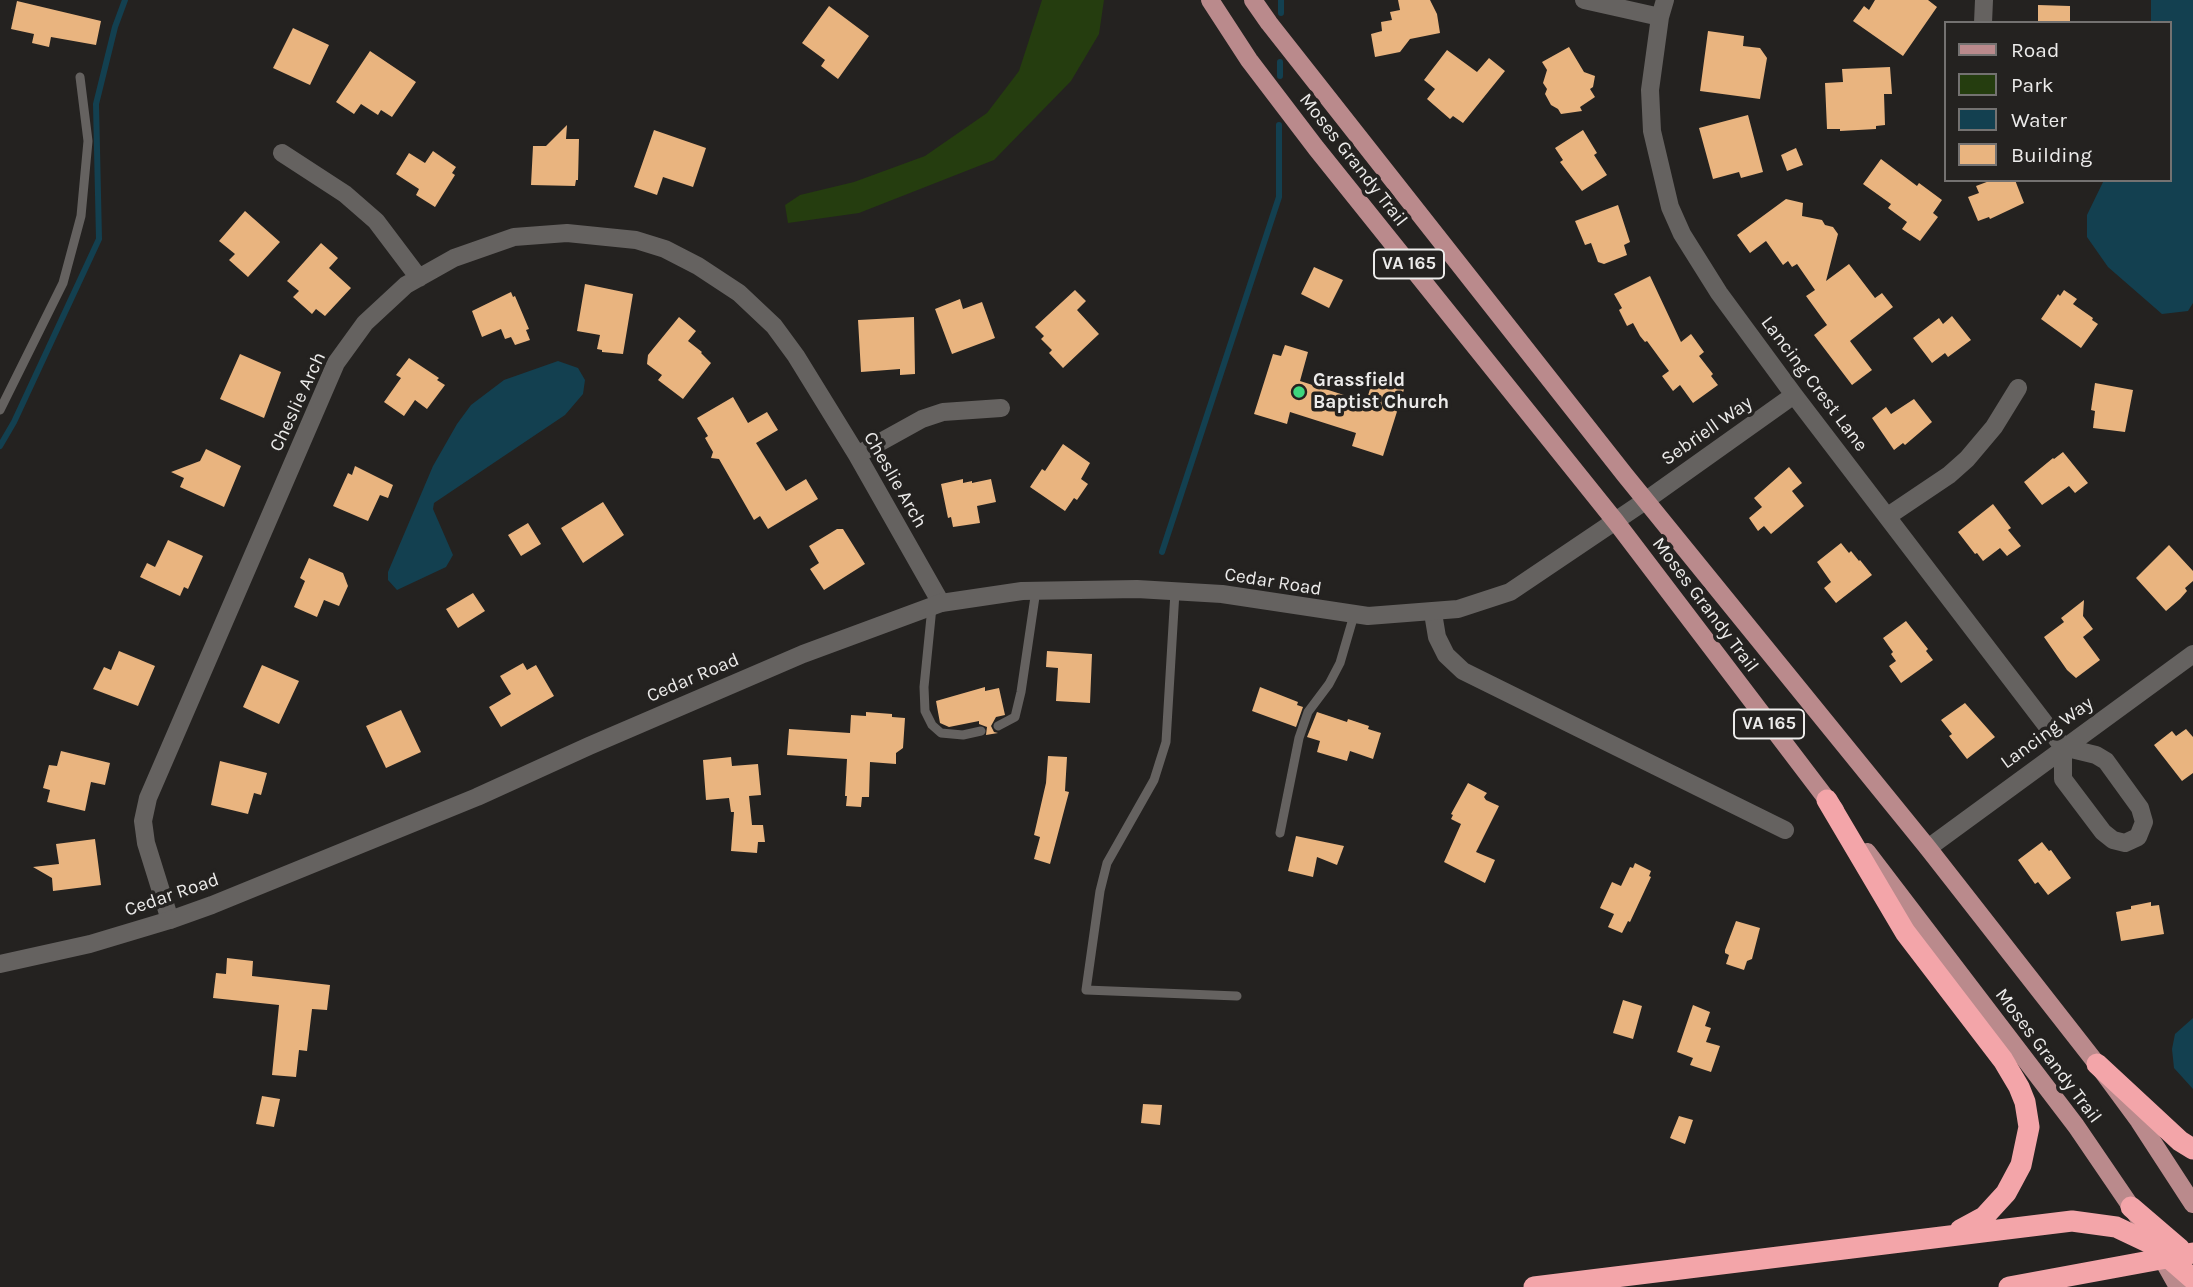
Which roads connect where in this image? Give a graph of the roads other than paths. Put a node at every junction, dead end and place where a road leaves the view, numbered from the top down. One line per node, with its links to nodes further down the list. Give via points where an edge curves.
1 (1210, 0): 17 (main road, Moses Grandy Trail / VA 165, via 1248,60 1316,148)
2 (1253, 0): 15 (main road, Moses Grandy Trail / VA 165)
3 (1584, 0): 5 (street)
4 (1984, 0): 6 (street)
5 (1662, 9): 11 (street, Lancing Crest Lane, via 1650,90 1652,131 1670,207 1705,272)
6 (1983, 21)
7 (80, 77): 13 (lane, via 88,141 82,216 63,282)
8 (282, 153): 9 (street, via 345,194 376,221)
9 (419, 278): 14 (street, Cheslie Arch, via 454,258 514,237 567,233 636,240 665,249 739,293 774,326); 31 (street, Cheslie Arch, via 365,323 337,363 148,798 143,821 146,843)
10 (2018, 388): 16 (street, via 1967,459)
11 (1794, 395): 15 (street, Sebriell Way); 16 (street, Lancing Crest Lane)
12 (1001, 408): 14 (street, via 943,412)
13 (0, 410)
14 (857, 455): 20 (street, Cheslie Arch)
15 (1645, 501): 17 (street, Cedar Road); 30 (main road, Moses Grandy Trail / VA 165)
16 (1888, 516): 26 (street, Lancing Crest Lane)
17 (1616, 522): 21 (street, Cedar Road, via 1510,592); 27 (main road, Moses Grandy Trail / VA 165)
18 (1036, 590): 19 (street, Cedar Road); 20 (street, Cedar Road); 24 (lane, via 1015,717)
19 (1175, 592): 22 (street, Cedar Road, via 1222,593); 33 (lane, via 1166,743 1154,780 1107,863 1086,990)
20 (936, 605): 25 (lane, via 925,711 941,733); 31 (street, Cedar Road, via 803,654 477,797)
21 (1433, 613): 22 (street, Cedar Road); 28 (street, via 1446,655 1463,671)
22 (1354, 615): 29 (lane, via 1340,663 1308,712 1299,738)
23 (2193, 654): 26 (street, Lancing Way)
24 (998, 726)
25 (981, 731)
26 (2063, 747): 26 (street, via 2106,761 2140,808 2144,822 2138,837 2125,843 2103,832 2063,779); 30 (street, Lancing Way)
27 (1827, 800): 37 (main road, Moses Grandy Trail / VA 165, via 2076,1126); 38 (highway, via 1905,932 2003,1060 2025,1102 2026,1146 2006,1193 1984,1217)
28 (1785, 830)
29 (1280, 833)
30 (1928, 848): 34 (main road, Moses Grandy Trail / VA 165)
31 (170, 920): 32 (street, Cedar Road)
32 (0, 964)
33 (1237, 996)
34 (2097, 1064): 35 (highway); 36 (main road, Moses Grandy Trail / VA 165)
35 (2193, 1149)
36 (2193, 1203)
37 (2132, 1207): 39 (main road, Moses Grandy Trail / VA 165); 41 (highway)
38 (1941, 1237): 39 (highway, via 2072,1220 2116,1227); 43 (highway)
39 (2154, 1245): 42 (highway); 45 (main road, VA 165)
40 (2193, 1253): 44 (highway)
41 (2193, 1260)
42 (2193, 1279)
43 (1534, 1287)
44 (2009, 1287)
45 (2178, 1287)

